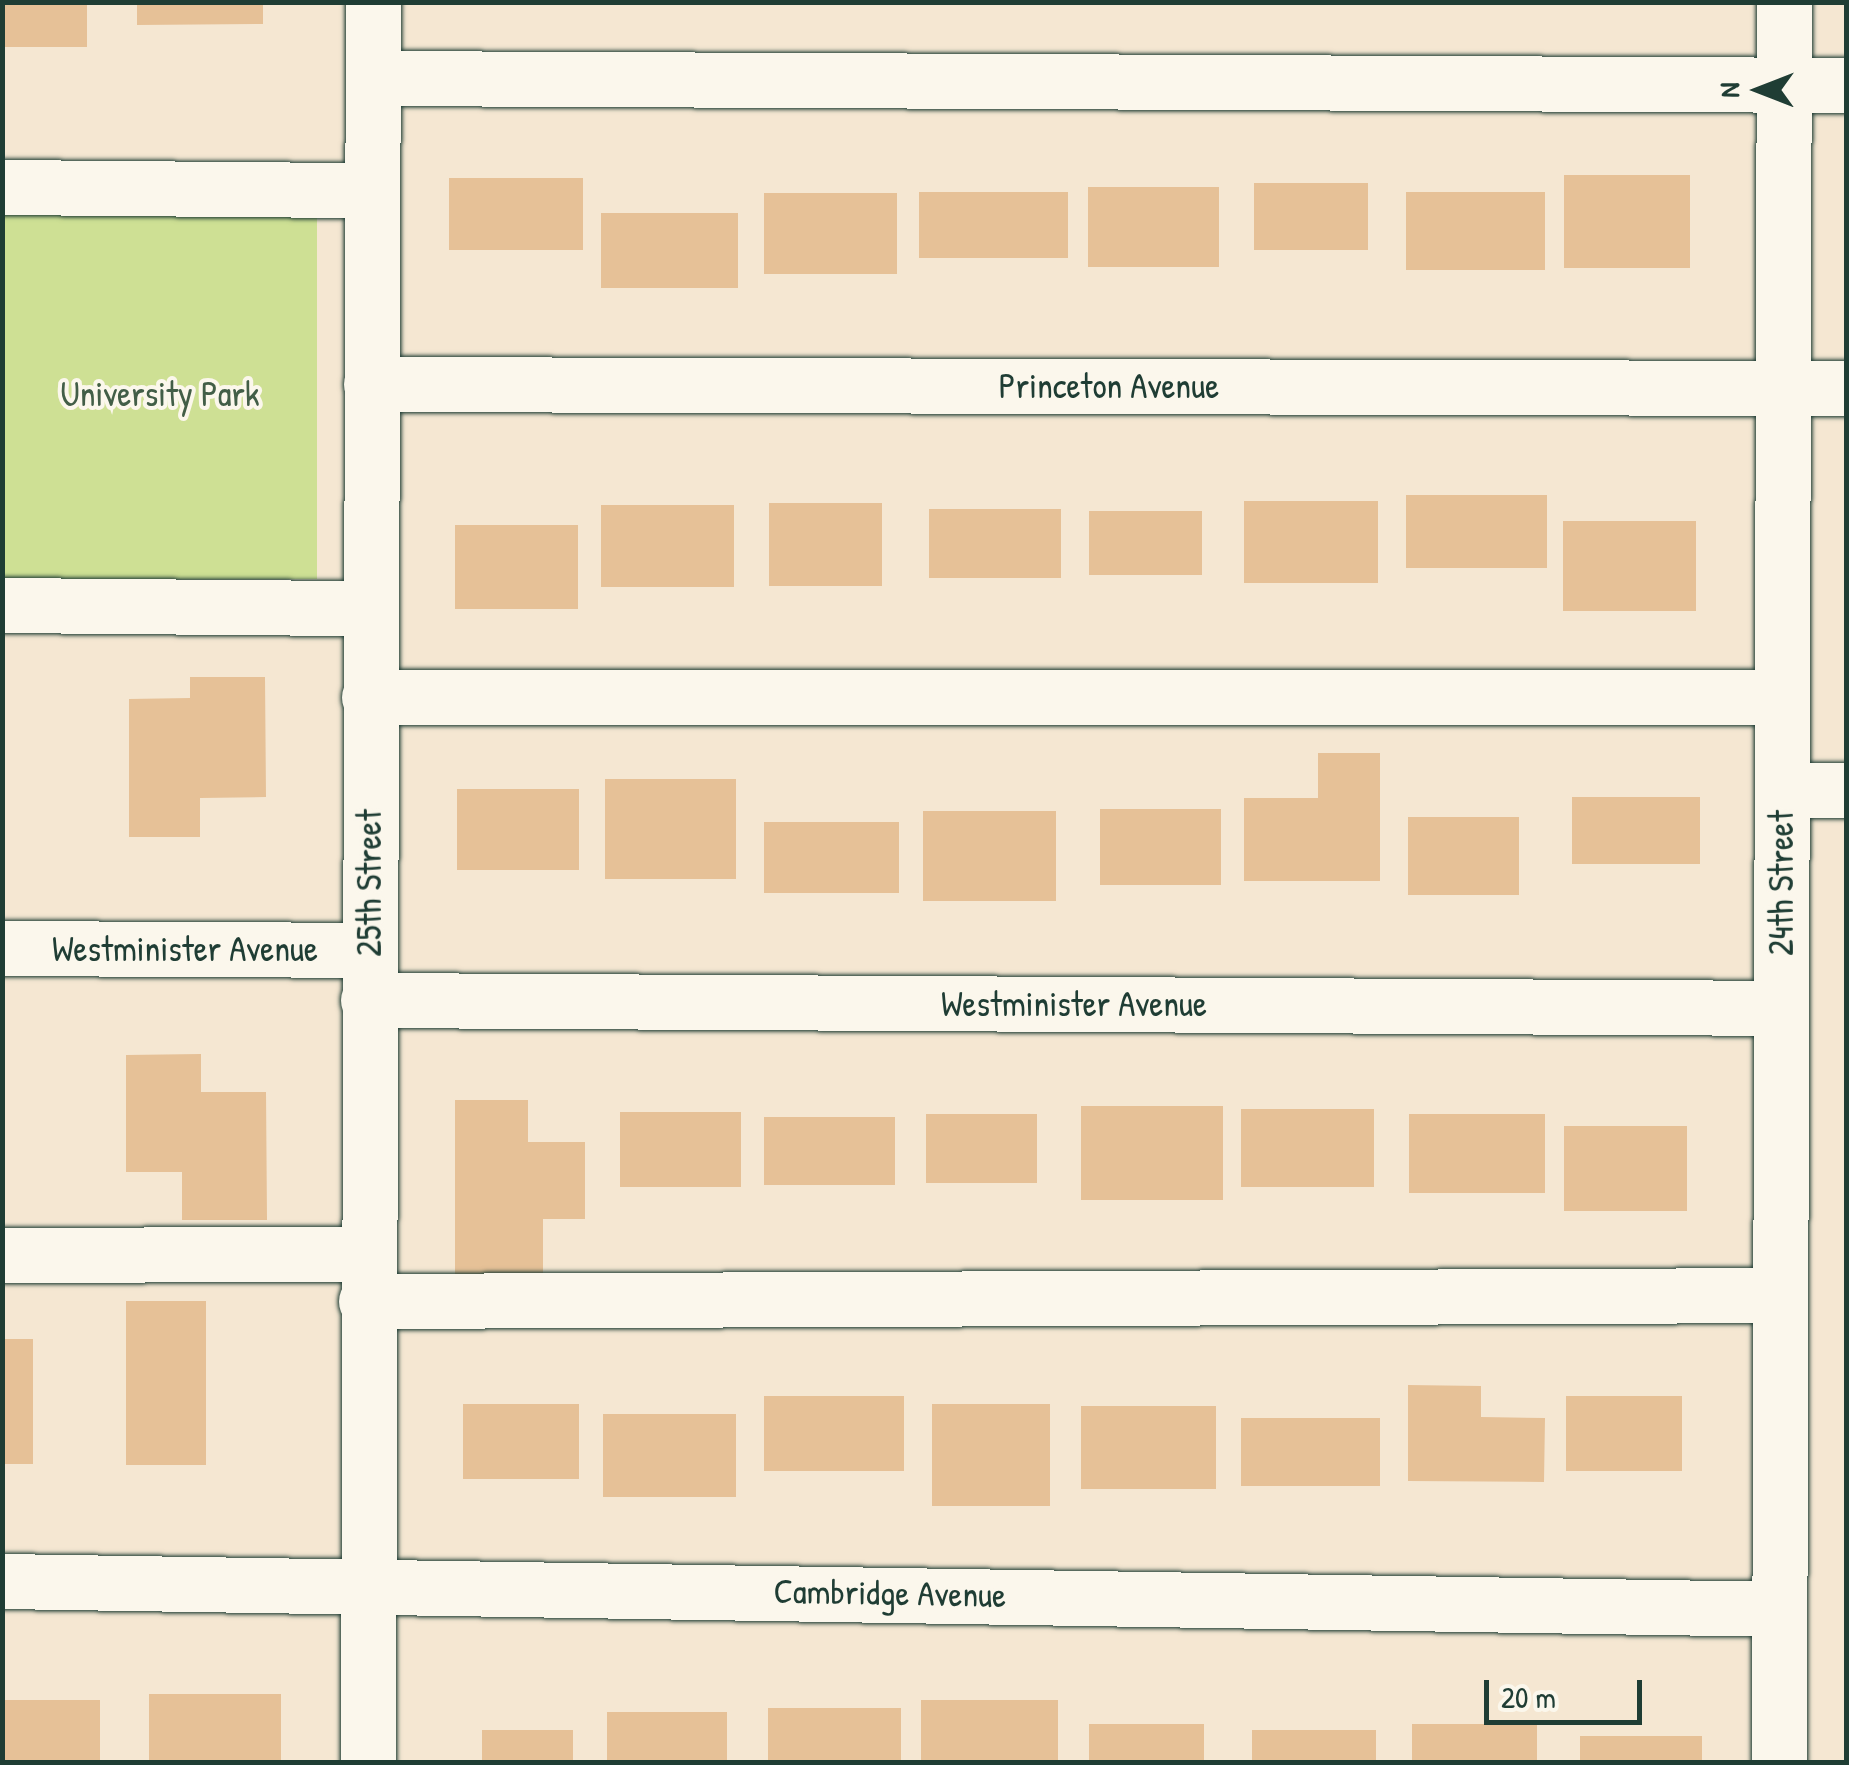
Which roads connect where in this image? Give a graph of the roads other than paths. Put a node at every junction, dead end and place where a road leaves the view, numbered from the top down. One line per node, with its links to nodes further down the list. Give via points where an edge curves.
1 (373, 2): 3 (street, 25th Street)
2 (1784, 2): 4 (street, 24th Street)
3 (373, 78): 4 (street); 7 (street, 25th Street)
4 (1784, 84): 5 (street); 9 (street, 24th Street)
5 (1846, 84)
6 (2, 188): 7 (street)
7 (372, 190): 8 (street, 25th Street)
8 (371, 384): 9 (street, Princeton Avenue); 12 (street, 25th Street)
9 (1785, 388): 10 (street, Princeton Avenue); 14 (street, 24th Street)
10 (1846, 388)
11 (2, 605): 12 (street)
12 (370, 608): 13 (street, 25th Street)
13 (369, 698): 14 (street); 18 (street, 25th Street)
14 (1782, 698): 15 (street, 24th Street)
15 (1782, 790): 16 (street); 19 (street, 24th Street)
16 (1846, 790)
17 (2, 948): 18 (street, Westminister Avenue)
18 (368, 975): 19 (street, Westminister Avenue); 21 (street, 25th Street)
19 (1780, 1008): 22 (street, 24th Street)
20 (2, 1255): 21 (street)
21 (366, 1278): 22 (street); 24 (street, 25th Street)
22 (1779, 1295): 25 (street, 24th Street)
23 (2, 1581): 24 (street, Cambridge Avenue)
24 (364, 1584): 25 (street, Cambridge Avenue); 26 (street, 25th Street)
25 (1777, 1608): 27 (street, 24th Street)
26 (368, 1762)
27 (1780, 1762)

